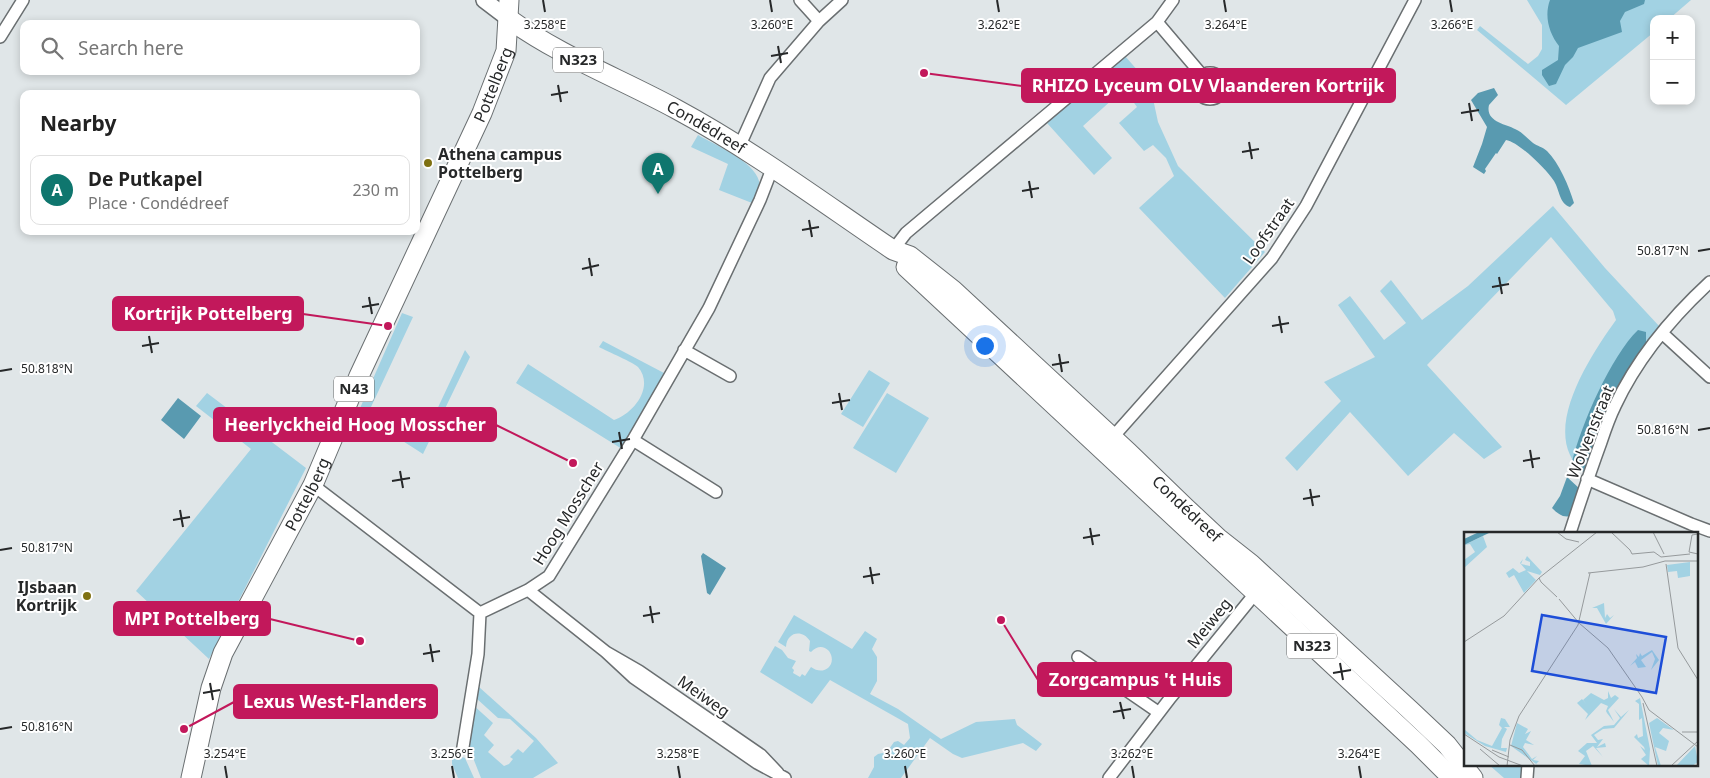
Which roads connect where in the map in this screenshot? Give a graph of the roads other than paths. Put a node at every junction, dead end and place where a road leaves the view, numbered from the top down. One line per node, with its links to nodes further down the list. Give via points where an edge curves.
1 (23, 0): 11 (street)
2 (484, 0): 8 (street)
3 (509, 0): 8 (main road, N43)
4 (800, 0): 9 (street)
5 (842, 0): 9 (street)
6 (1173, 0): 10 (street)
7 (1415, 0): 22 (street, Loofstraat, via 1306,206 1272,258)
8 (509, 19): 13 (main road, Condédreef / N323, via 533,36); 24 (main road, Pottelberg / N43, via 506,51 482,113 359,376)
9 (819, 20): 13 (street, via 770,78)
10 (1157, 22): 12 (street); 15 (street, via 906,233)
11 (0, 37)
12 (1202, 75)
13 (740, 145): 14 (main road, Condédreef / N323)
14 (772, 168): 15 (main road, Condédreef / N323); 18 (street, Hoog Mosscher, via 709,308)
15 (893, 250): 22 (main road, Condédreef / N323, via 910,256 953,290)
16 (1710, 282): 17 (street, Wolvenstraat)
17 (1662, 333): 20 (street); 23 (street, Wolvenstraat, via 1614,407)
18 (684, 350): 19 (street); 21 (street, Hoog Mosscher)
19 (730, 376)
20 (1710, 377)
21 (633, 440): 25 (street); 29 (street, Hoog Mosscher, via 549,576)
22 (1105, 442): 28 (main road, Condédreef / N323); 30 (main road, Condédreef / N323)
23 (1587, 479): 26 (street); 27 (street, Wolvenstraat)
24 (313, 485): 31 (street); 36 (main road, Pottelberg / N43, via 223,653 211,688)
25 (716, 492)
26 (1710, 531)
27 (1570, 532)
28 (1267, 578): 30 (street, Meiweg); 39 (main road, Condédreef / N323, via 1447,746)
29 (528, 590): 31 (street, Hoog Mosscher); 35 (street, Meiweg, via 606,652 761,755)
30 (1255, 593): 33 (street, Meiweg); 38 (main road, Condédreef / N323)
31 (480, 613): 34 (street, via 478,654)
32 (1078, 657): 33 (street)
33 (1158, 712): 37 (street, Meiweg)
34 (463, 747)
35 (781, 776)
36 (192, 778)
37 (1109, 778)
38 (1452, 778)
39 (1473, 778)

